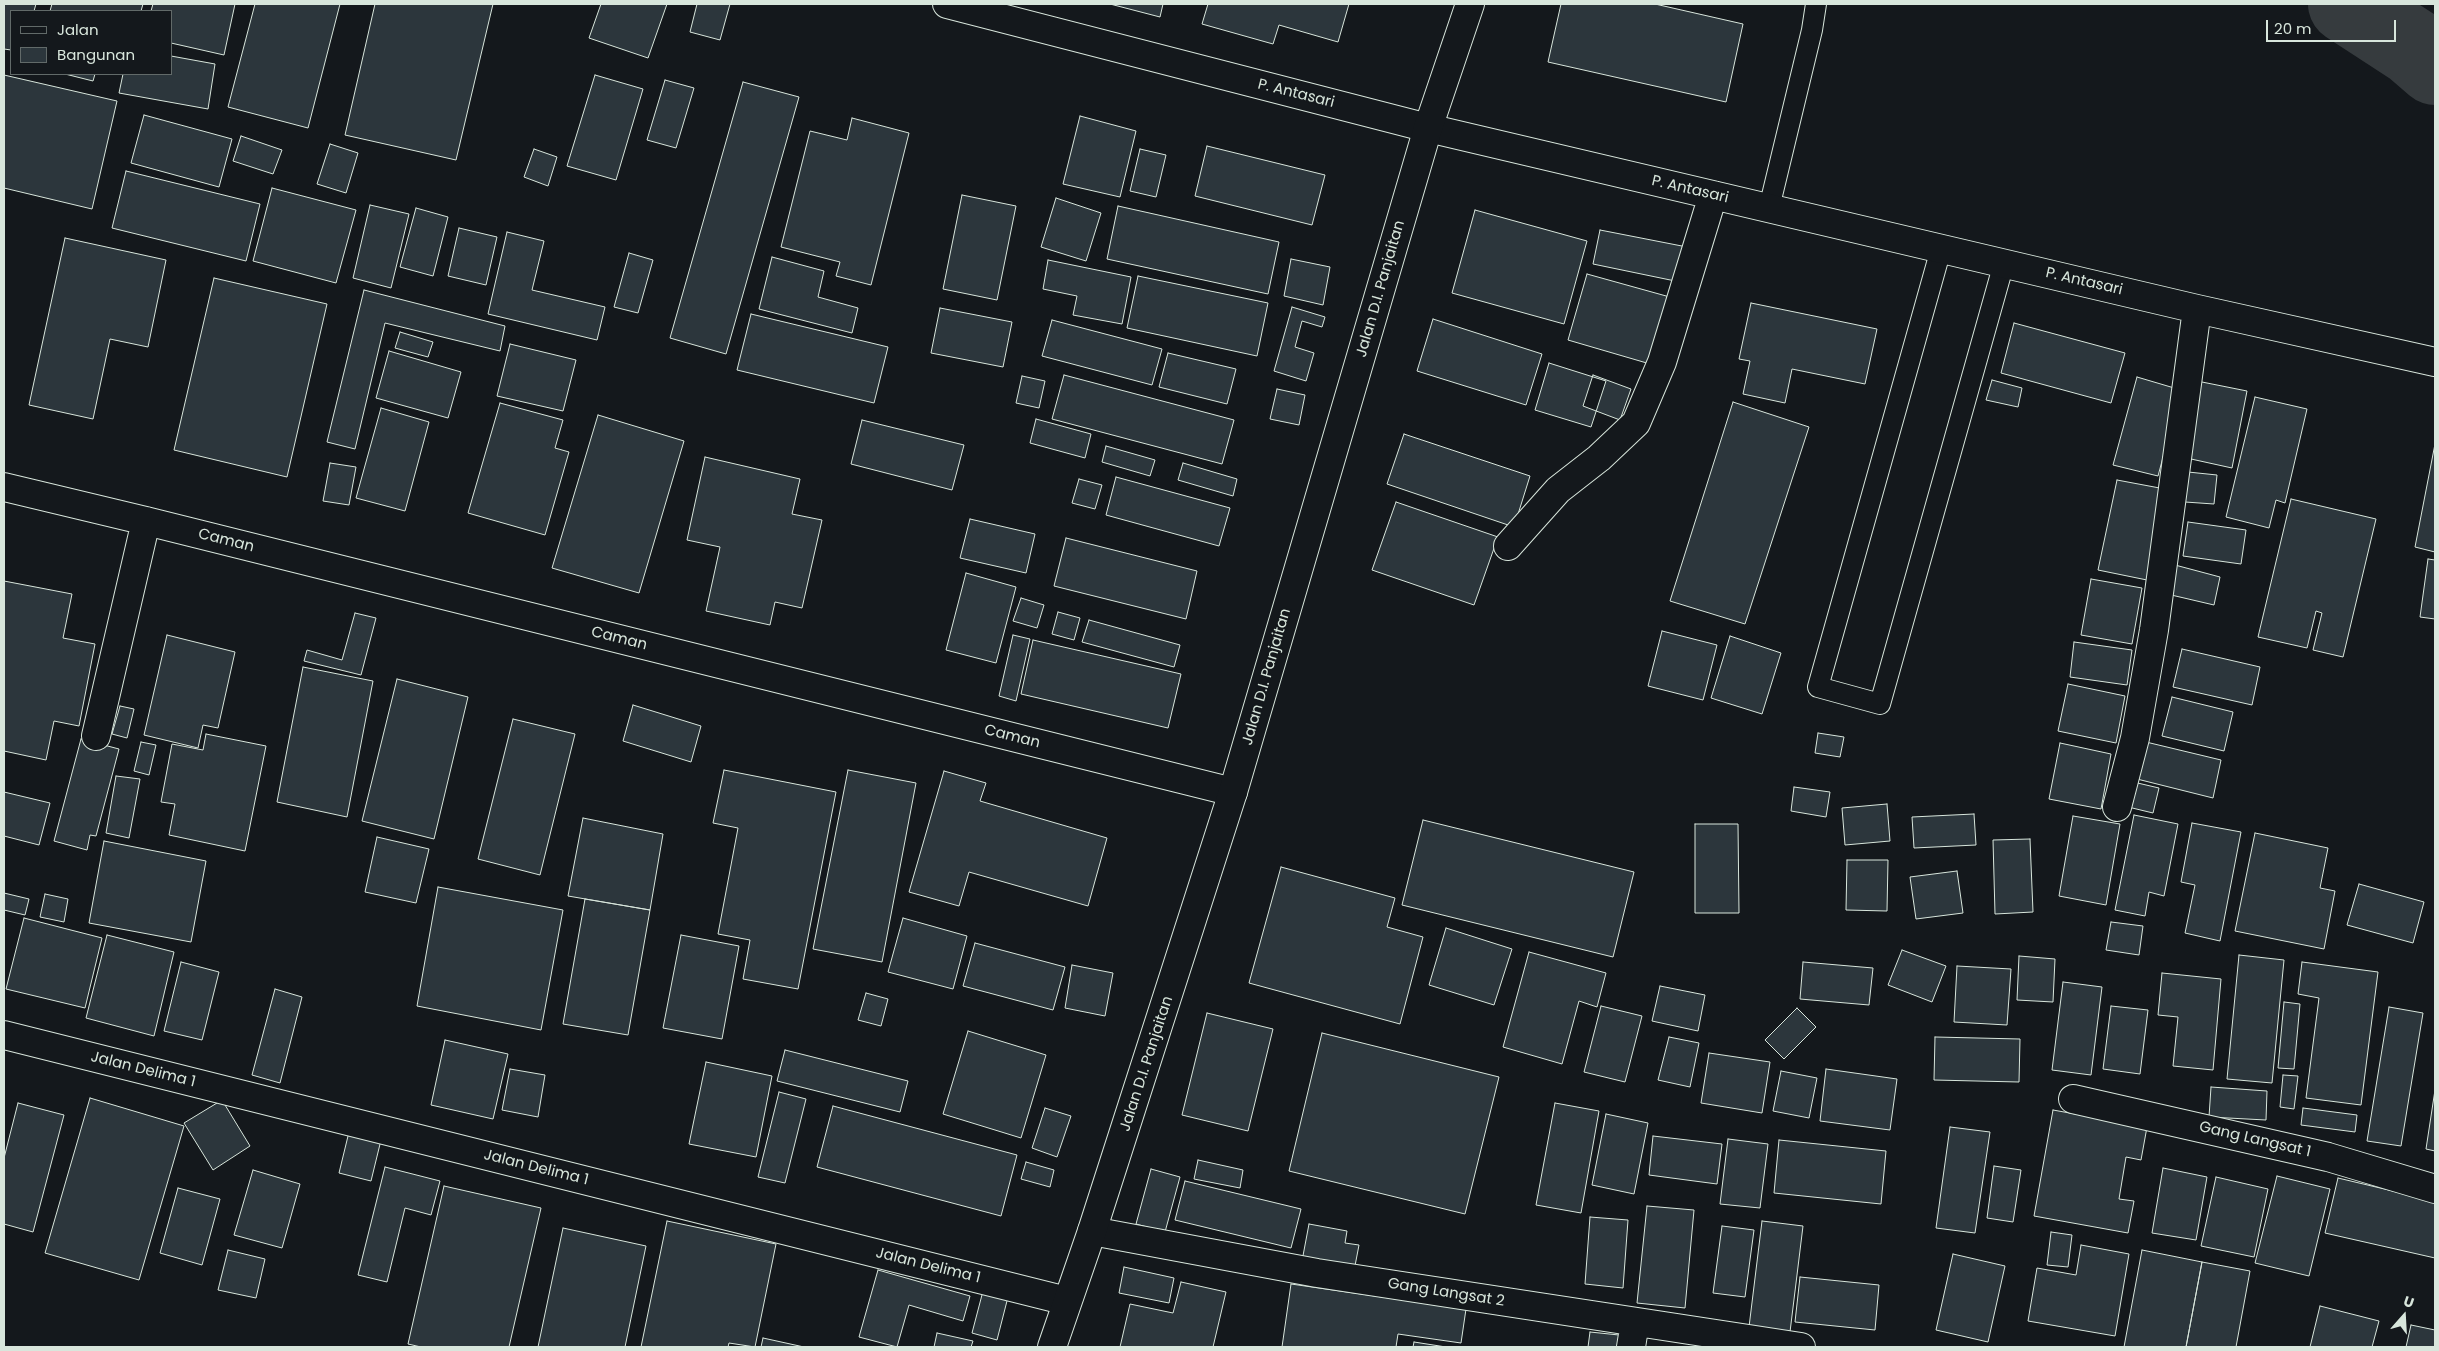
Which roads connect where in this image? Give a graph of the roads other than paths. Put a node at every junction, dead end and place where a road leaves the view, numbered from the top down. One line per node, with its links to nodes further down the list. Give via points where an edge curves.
1 (947, 4): 4 (street, P. Antasari)
2 (1470, 4): 4 (street, Jalan D.I. Panjaitan)
3 (1816, 4): 6 (lane)
4 (1428, 128): 5 (street, P. Antasari); 15 (street, Jalan D.I. Panjaitan)
5 (1713, 195): 6 (street, P. Antasari); 13 (street, via 1662,362 1636,423 1611,448 1558,490)
6 (1769, 208): 7 (street, P. Antasari)
7 (1941, 249): 8 (street, P. Antasari); 8 (lane, via 1818,687 1880,704)
8 (2004, 263): 9 (street, P. Antasari)
9 (2197, 309): 10 (street, P. Antasari); 16 (street, via 2150,654 2135,738)
10 (2435, 362)
11 (4, 487): 12 (street, Caman)
12 (146, 521): 14 (street); 15 (street, Caman)
13 (1508, 546)
14 (96, 736)
15 (1233, 792): 20 (street, Jalan D.I. Panjaitan)
16 (2117, 807)
17 (4, 1036): 21 (street, Jalan Delima 1)
18 (2073, 1099): 19 (street, Gang Langsat 1, via 2328,1157)
19 (2435, 1189)
20 (1092, 1231): 21 (street, Jalan D.I. Panjaitan); 22 (street, Gang Langsat 2)
21 (1067, 1301): 23 (street, Jalan D.I. Panjaitan)
22 (1633, 1335): 24 (street, Gang Langsat 2)
23 (1052, 1347)
24 (1801, 1347)

